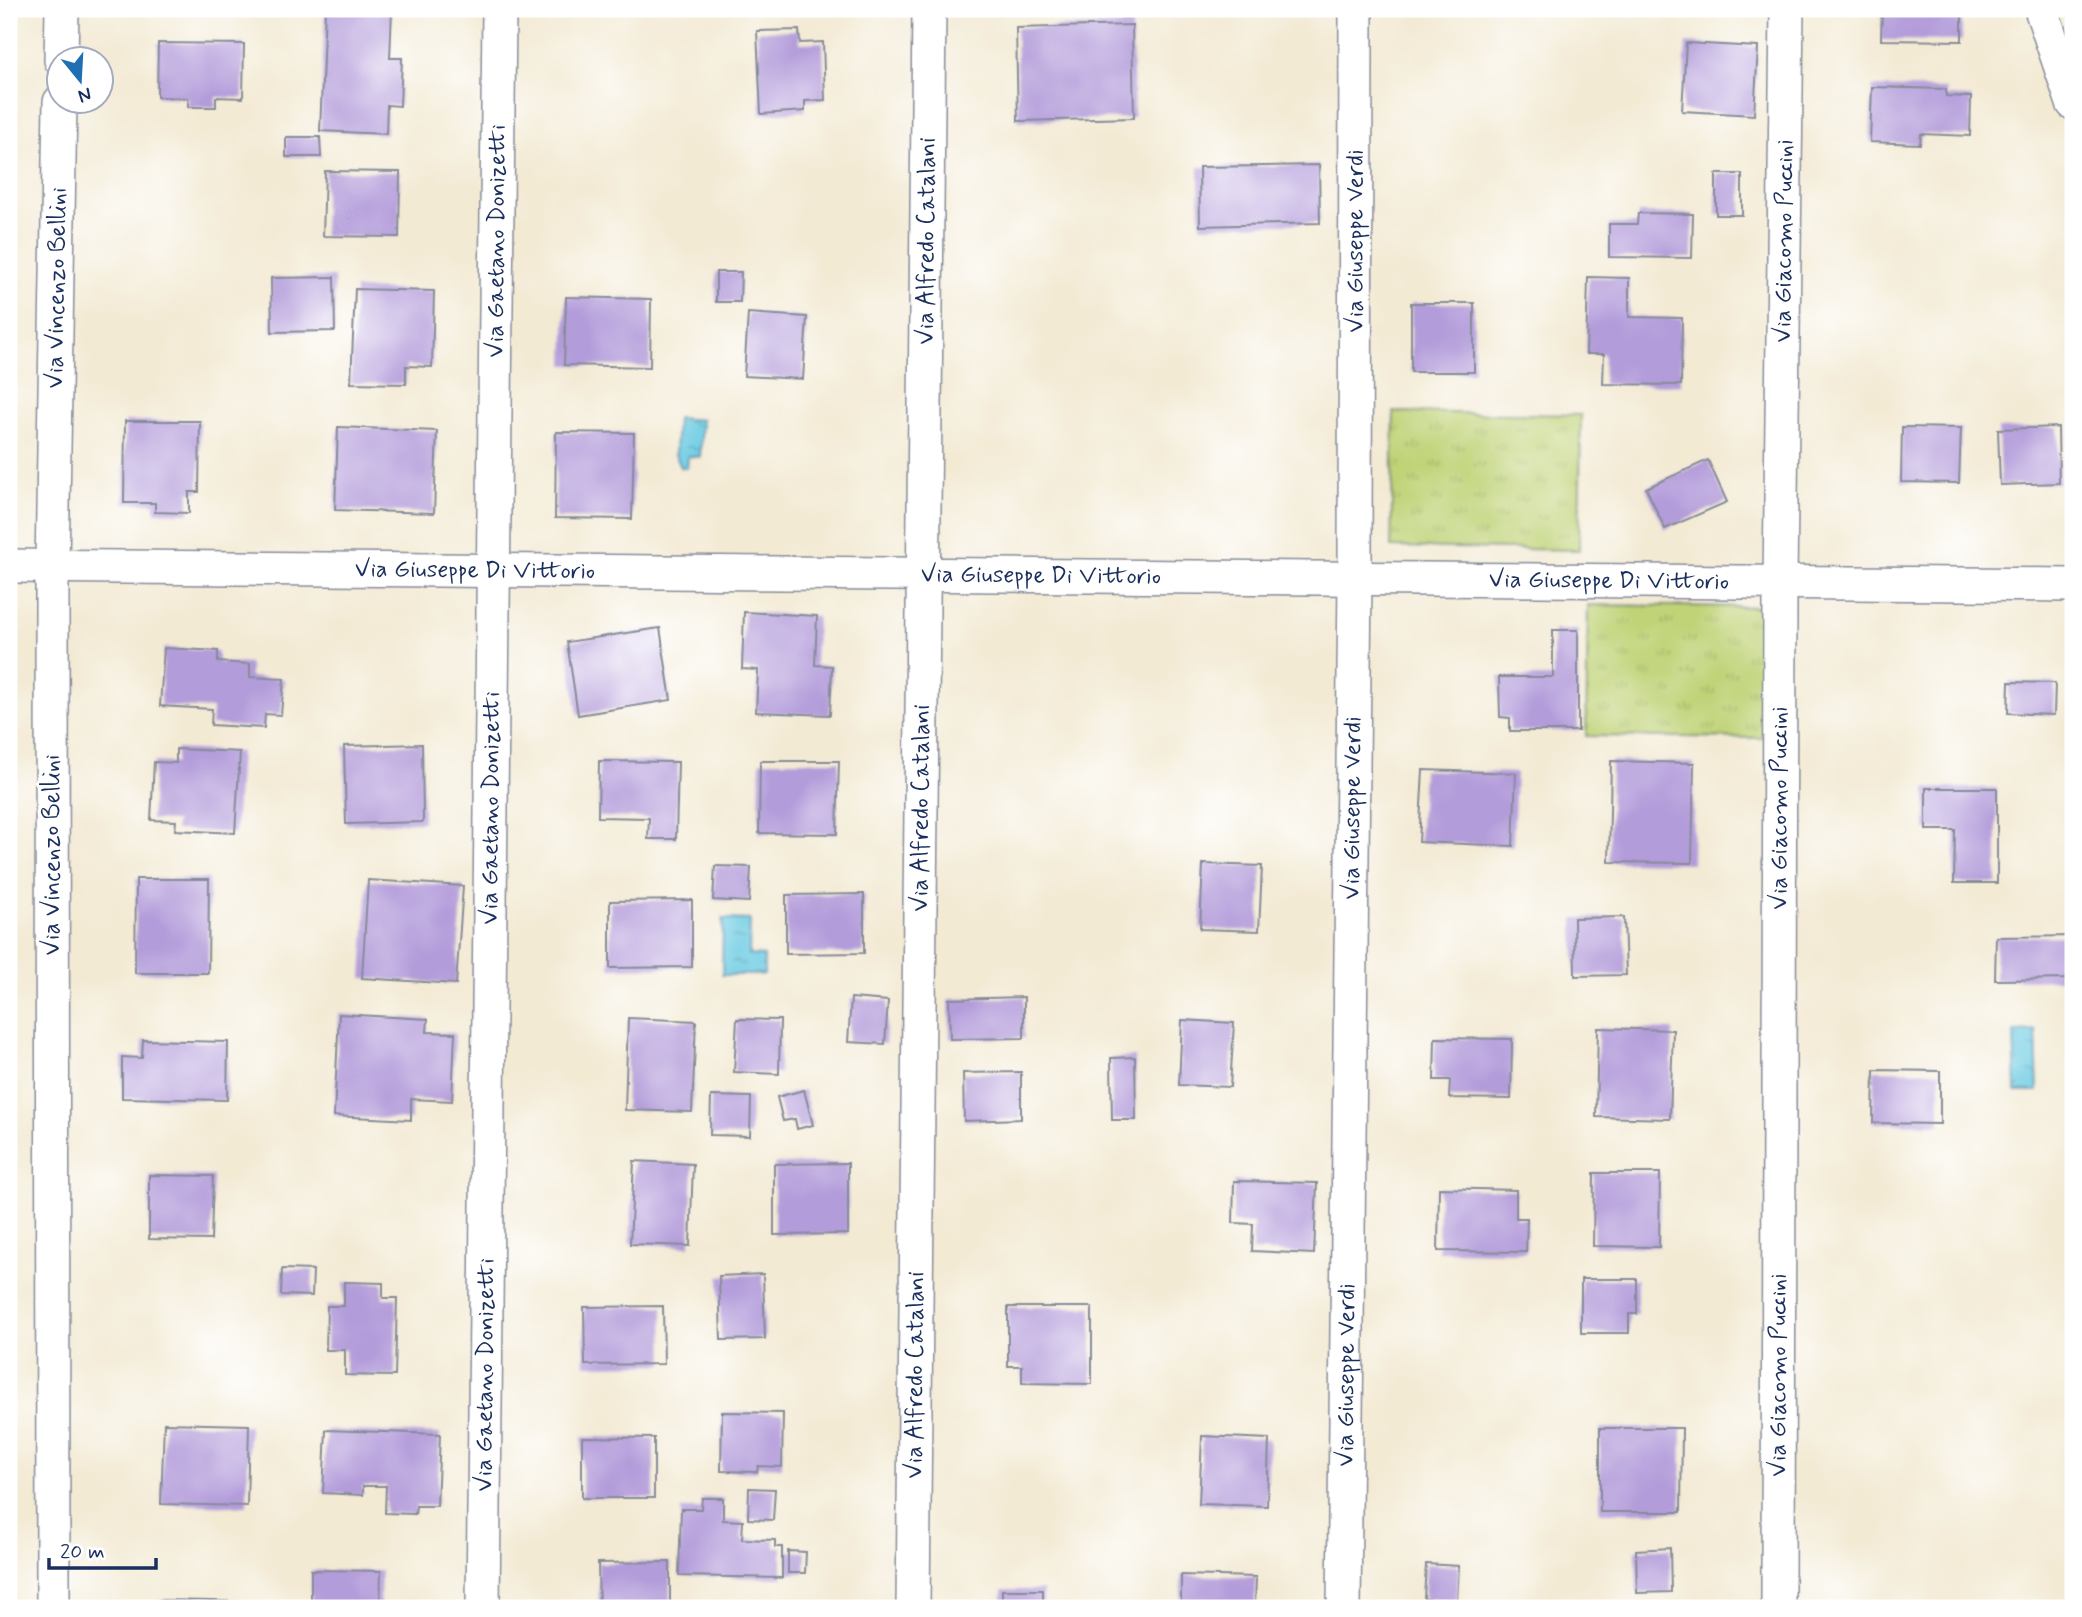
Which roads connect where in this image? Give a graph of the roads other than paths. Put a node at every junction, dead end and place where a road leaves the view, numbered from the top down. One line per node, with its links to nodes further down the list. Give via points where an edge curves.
1 (62, 9): 7 (street)
2 (499, 9): 12 (street, Via Gaetano Donizetti)
3 (929, 9): 13 (street, Via Alfredo Catalani)
4 (1356, 9): 14 (street, Via Giuseppe Verdi)
5 (1787, 9): 15 (street, Via Giacomo Puccini)
6 (2041, 9): 8 (street)
7 (61, 46)
8 (2073, 103)
9 (60, 116): 11 (street, Via Vincenzo Bellini)
10 (9, 566): 11 (street, Via Giuseppe Di Vittorio)
11 (52, 566): 12 (street, Via Giuseppe Di Vittorio); 17 (street, Via Vincenzo Bellini)
12 (492, 570): 13 (street, Via Giuseppe Di Vittorio); 18 (street, Via Gaetano Donizetti)
13 (922, 575): 14 (street, Via Giuseppe Di Vittorio); 19 (street, Via Alfredo Catalani)
14 (1355, 578): 15 (street, Via Giuseppe Di Vittorio); 20 (street, Via Giuseppe Verdi)
15 (1780, 582): 16 (street, Via Giuseppe Di Vittorio); 21 (street, Via Giacomo Puccini)
16 (2073, 585)
17 (53, 1608)
18 (483, 1608)
19 (913, 1608)
20 (1344, 1608)
21 (1778, 1608)

